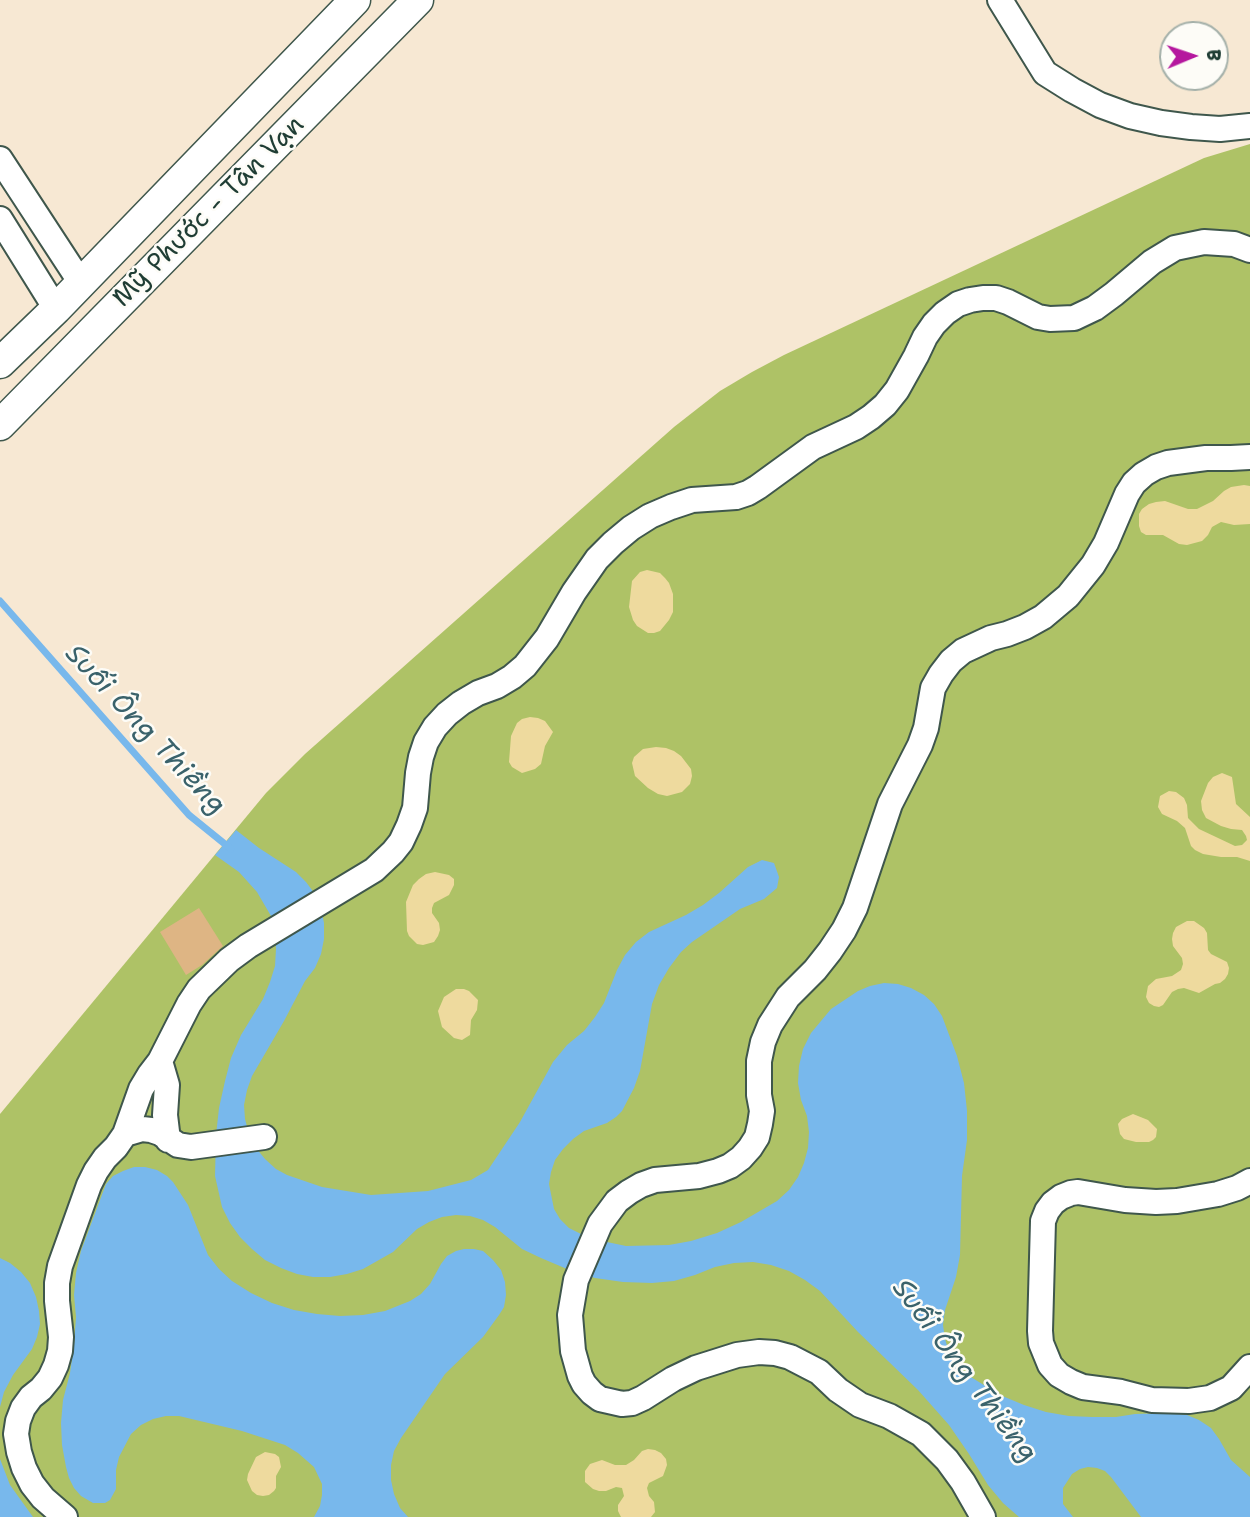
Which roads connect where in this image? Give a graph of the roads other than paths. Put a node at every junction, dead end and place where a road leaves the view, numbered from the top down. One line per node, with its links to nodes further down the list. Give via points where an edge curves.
1 (355, 0): 9 (main road, Mỹ Phước - Tân Vạn)
2 (418, 0): 12 (main road, Mỹ Phước - Tân Vạn)
3 (1000, 0): 4 (street, via 1045,73 1100,105 1161,123 1220,129)
4 (1250, 126)
5 (0, 159): 9 (street)
6 (0, 219): 8 (street)
7 (1250, 250): 14 (street, via 1219,242 1175,248 1096,307 1074,317 1050,320 996,298 958,304 934,324 897,390 871,417 813,447 748,493 692,500 631,528 597,559 525,666 461,703 435,727 421,757 410,825 393,852 374,870 229,960 189,1004)
8 (8, 251): 10 (street)
9 (81, 283): 10 (main road, Mỹ Phước - Tân Vạn)
10 (56, 309): 11 (main road, Mỹ Phước - Tân Vạn)
11 (0, 363)
12 (0, 425)
13 (1250, 457): 21 (street, via 1168,463 1144,474 1126,494 1093,565 1059,605 1026,627 977,643 951,661 933,688 920,745 890,804 855,908 816,970 779,1009 763,1042 757,1137 730,1166 699,1176 655,1180 617,1201 594,1237 576,1280 570,1315 573,1351 584,1384 600,1399 632,1403 673,1378 737,1355 759,1352 790,1357 819,1371 860,1405 921,1434 947,1460)
14 (160, 1061): 15 (street, via 141,1089); 17 (street, via 167,1085)
15 (125, 1134): 17 (street, via 151,1130); 20 (street, via 89,1185 64,1250 57,1283 60,1351 50,1378 31,1397 18,1421 17,1443 24,1468 43,1498)
16 (264, 1137): 17 (street, via 191,1147)
17 (169, 1140)
18 (1250, 1181): 19 (street, via 1218,1194 1177,1201 1125,1200 1078,1192 1061,1197 1044,1221 1040,1331 1050,1365 1070,1382 1152,1400 1210,1398 1231,1388)
19 (1250, 1367)
20 (65, 1517)
21 (983, 1517)

